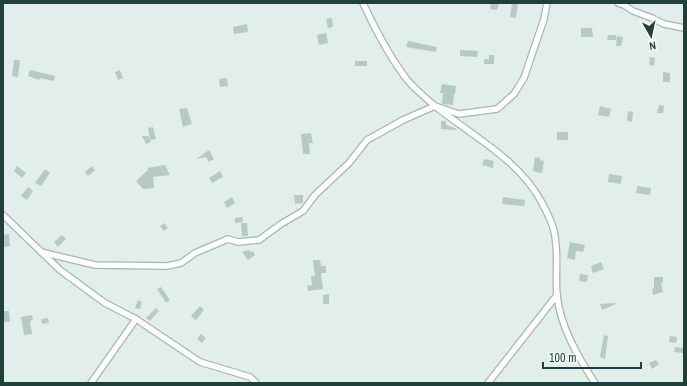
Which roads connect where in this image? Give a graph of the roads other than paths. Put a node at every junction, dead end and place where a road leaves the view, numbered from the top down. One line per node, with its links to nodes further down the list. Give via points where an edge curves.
1 (363, 3): 5 (street, via 376,33 405,78)
2 (547, 3): 5 (street, via 524,78 514,94 497,109 459,114)
3 (618, 3): 4 (street, via 664,24)
4 (684, 28)
5 (435, 106): 7 (street, via 367,140 349,163 315,195 303,211 259,240 238,242 228,239 195,253 181,263 167,266 95,265); 8 (street, via 504,159 528,181 541,201 554,230 557,251)
6 (3, 215): 7 (street)
7 (41, 252): 9 (street, via 60,270 105,303)
8 (557, 295): 12 (street); 13 (street, via 566,328)
9 (136, 319): 10 (street); 11 (street, via 200,362 250,377)
10 (91, 383)
11 (256, 383)
12 (488, 383)
13 (595, 383)

